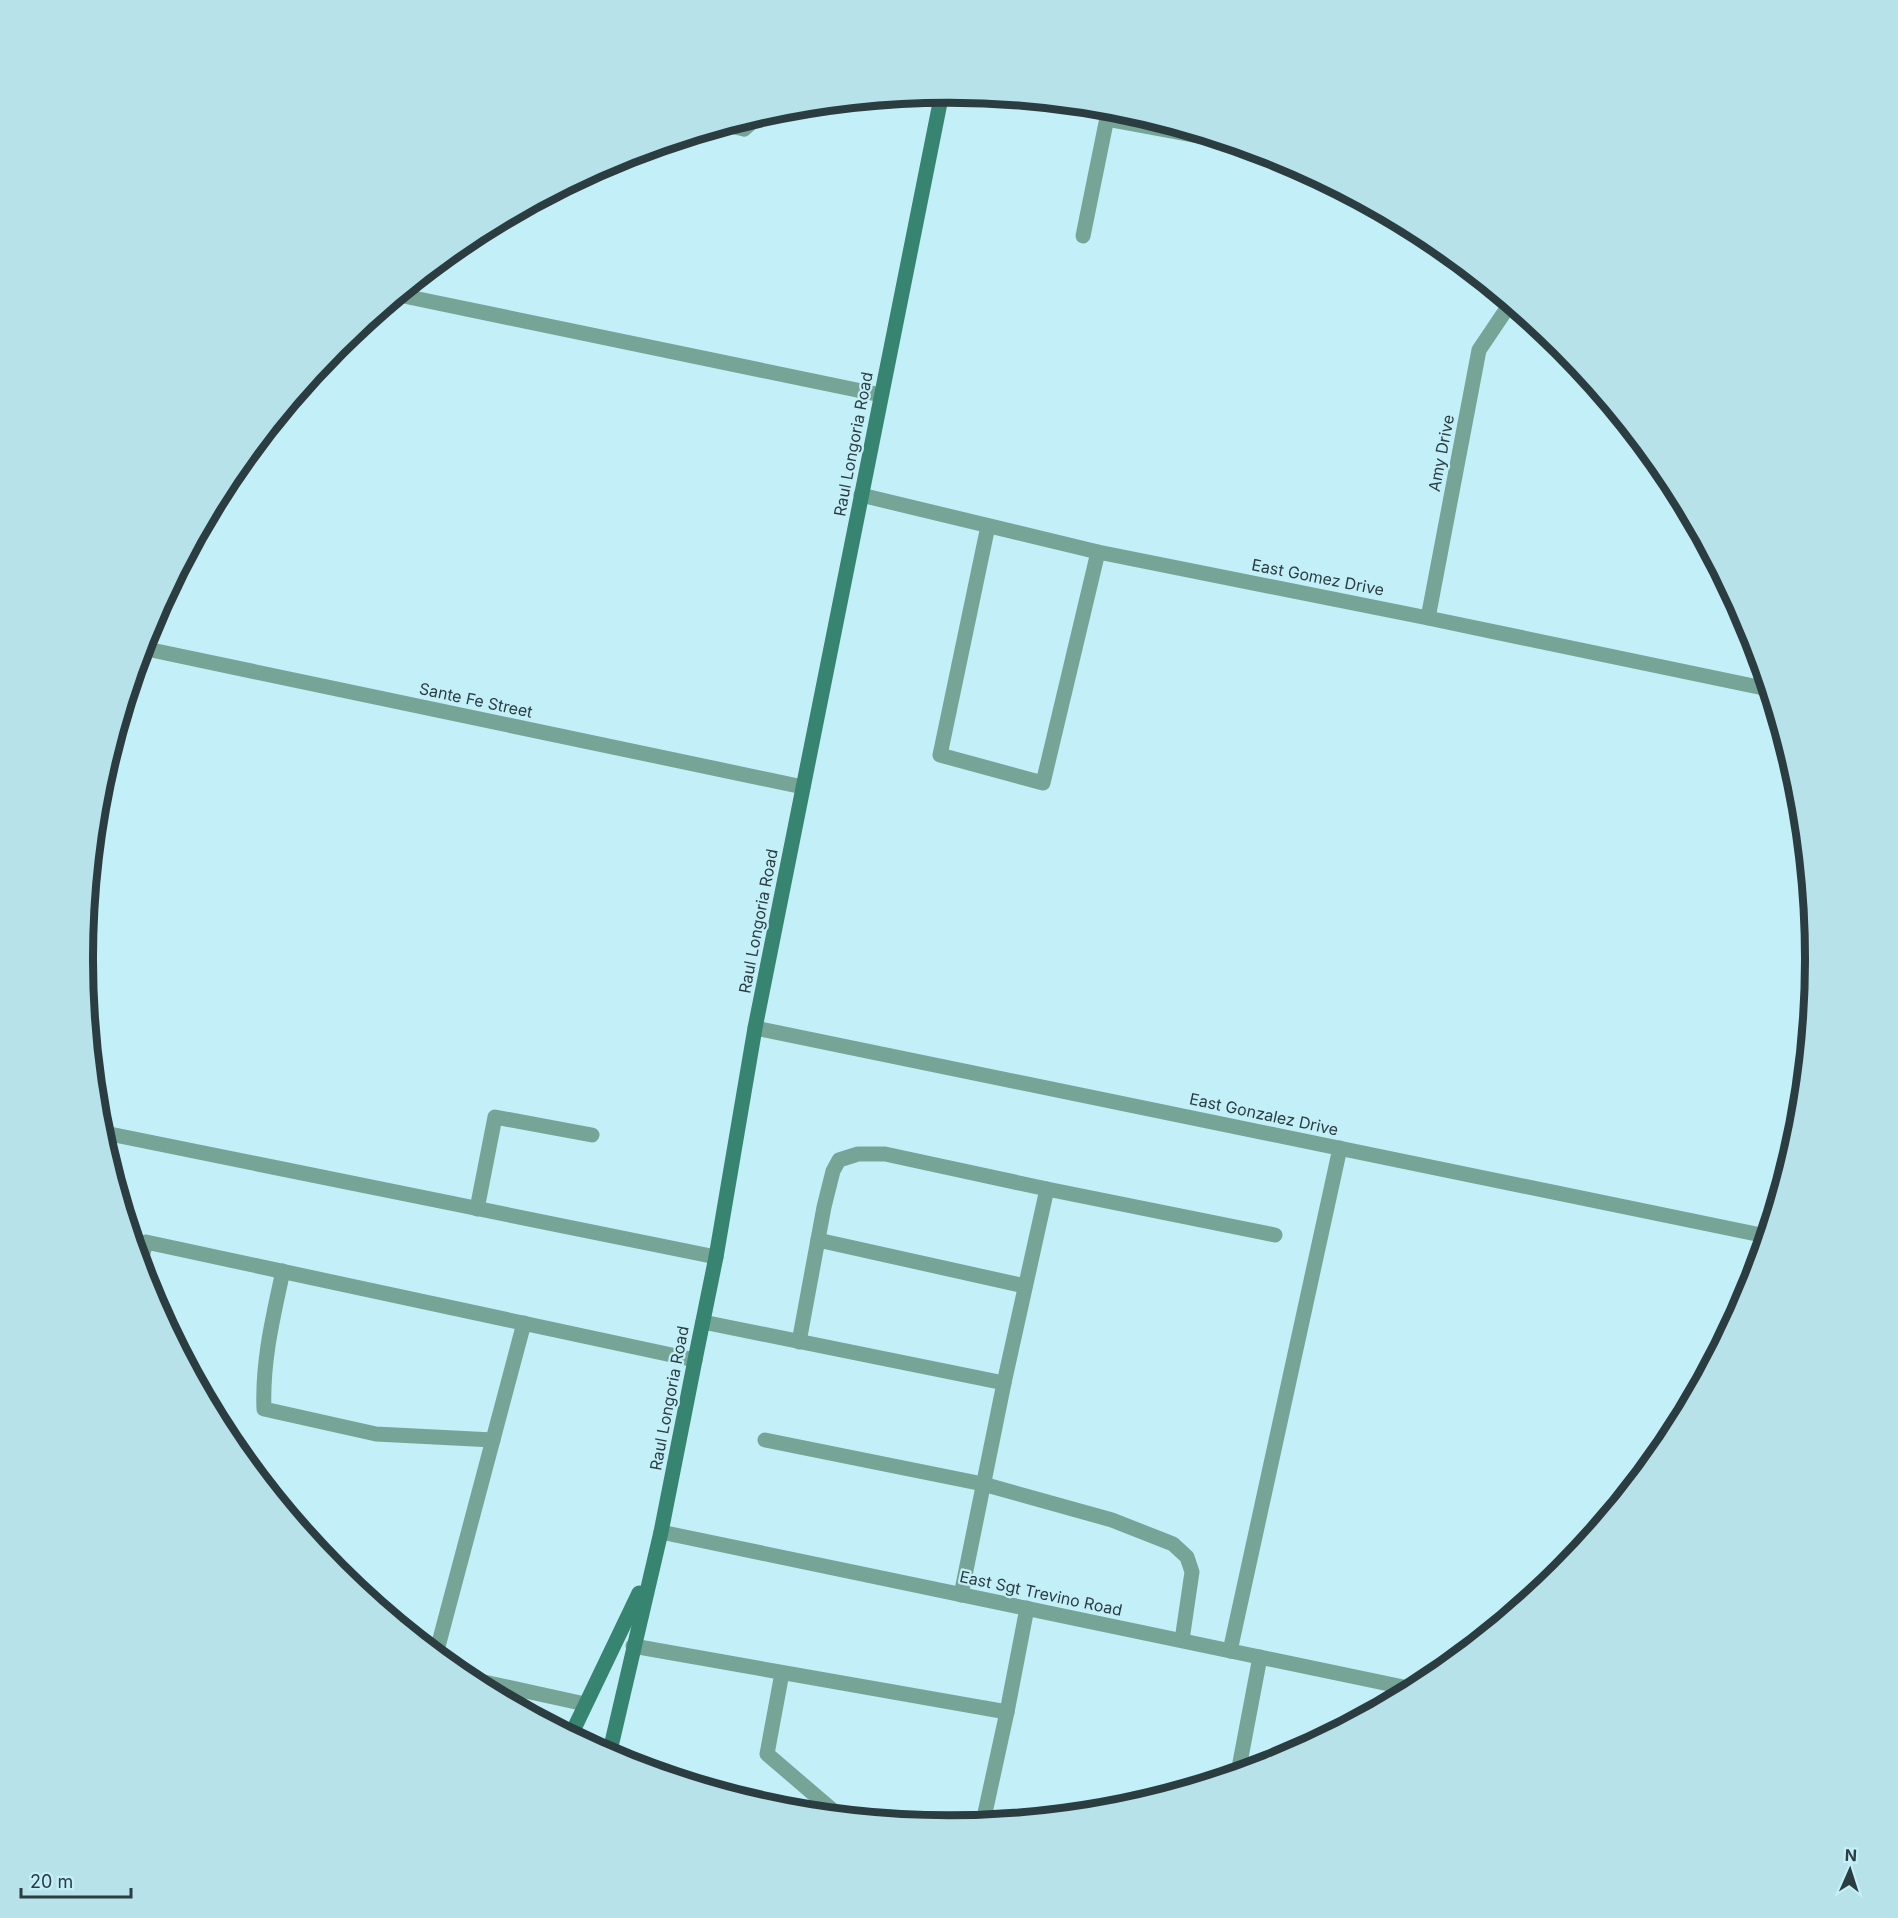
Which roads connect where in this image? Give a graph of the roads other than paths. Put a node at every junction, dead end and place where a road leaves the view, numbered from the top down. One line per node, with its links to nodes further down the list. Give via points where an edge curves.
1 (940, 103): 6 (main road, Raul Longoria Road)
2 (1107, 118): 3 (street)
3 (1083, 236)
4 (407, 297): 6 (street)
5 (1506, 310): 10 (street, Amy Drive, via 1479,350)
6 (881, 395): 7 (main road, Raul Longoria Road)
7 (861, 495): 8 (street, East Gomez Drive); 13 (main road, Raul Longoria Road)
8 (988, 526): 9 (street, East Gomez Drive); 9 (street, via 940,755 1043,783)
9 (1098, 552): 10 (street, East Gomez Drive)
10 (1428, 618): 12 (street, East Gomez Drive)
11 (151, 650): 13 (street, Sante Fe Street)
12 (1761, 688)
13 (803, 787): 14 (main road, Raul Longoria Road)
14 (755, 1028): 17 (street, East Gonzalez Drive); 24 (main road, Raul Longoria Road)
15 (111, 1134): 19 (street)
16 (592, 1135): 19 (street, via 495,1117)
17 (1340, 1148): 21 (street, East Gonzalez Drive); 42 (street)
18 (1047, 1189): 20 (street); 22 (street, via 885,1154 858,1154 839,1160 833,1171); 26 (street)
19 (477, 1209): 24 (street)
20 (1275, 1235)
21 (1760, 1235)
22 (818, 1240): 26 (street); 29 (street)
23 (144, 1250): 25 (street, via 146,1242)
24 (716, 1257): 27 (main road, Raul Longoria Road)
25 (283, 1271): 28 (street); 32 (street, via 262,1380 264,1409 376,1434)
26 (1025, 1286): 31 (street)
27 (703, 1322): 29 (street); 30 (main road, Raul Longoria Road)
28 (524, 1323): 30 (street); 32 (street)
29 (799, 1342): 31 (street)
30 (696, 1360): 35 (main road, Raul Longoria Road)
31 (1004, 1383): 34 (street)
32 (494, 1440): 40 (street)
33 (765, 1440): 34 (street)
34 (983, 1484): 37 (street); 39 (street, via 1112,1520 1173,1544 1187,1557 1192,1572)
35 (661, 1532): 36 (main road, Raul Longoria Road); 37 (street, East Sgt Trevino Road)
36 (651, 1569): 41 (main road, Raul Longoria Road); 47 (main road)
37 (961, 1594): 38 (street, East Sgt Trevino Road)
38 (1028, 1608): 39 (street, East Sgt Trevino Road); 48 (street)
39 (1182, 1640): 42 (street, East Sgt Trevino Road)
40 (438, 1646)
41 (633, 1646): 44 (street); 50 (main road, Raul Longoria Road)
42 (1230, 1651): 43 (street, East Sgt Trevino Road)
43 (1260, 1657): 46 (street, East Sgt Trevino Road); 51 (street)
44 (782, 1673): 48 (street); 52 (street, via 767,1754)
45 (495, 1684): 47 (street)
46 (1400, 1686)
47 (585, 1704): 49 (main road)
48 (1007, 1712): 53 (street)
49 (574, 1729)
50 (611, 1746)
51 (1240, 1764)
52 (827, 1806)
53 (985, 1814)

